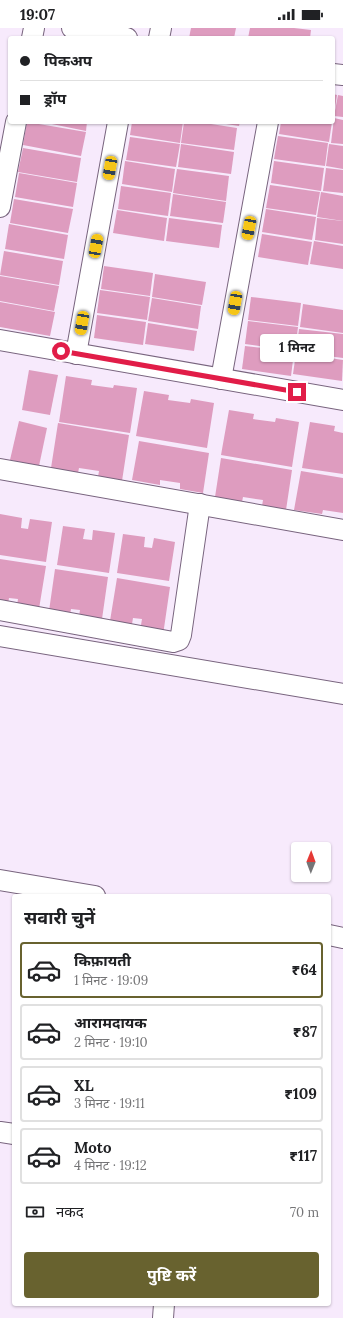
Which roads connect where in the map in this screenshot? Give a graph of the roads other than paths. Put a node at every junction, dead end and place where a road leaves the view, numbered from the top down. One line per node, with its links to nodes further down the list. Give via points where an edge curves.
1 (72, 28): 2 (street)
2 (117, 36)
3 (16, 124): 6 (street)
4 (118, 124): 8 (street)
5 (268, 124): 9 (street)
6 (0, 207)
7 (0, 340): 8 (street)
8 (76, 354): 9 (street)
9 (221, 379): 10 (street)
10 (343, 400)
11 (0, 468): 12 (street)
12 (200, 504): 13 (street); 14 (street, via 182,635 179,640 173,642)
13 (343, 530)
14 (0, 610)
15 (0, 636): 16 (street)
16 (343, 694)
17 (0, 880): 18 (street)
18 (83, 894)
19 (331, 935): 20 (street)
20 (343, 938)
21 (0, 1132): 22 (street)
22 (12, 1134)
23 (164, 1306): 24 (street)
24 (163, 1318)

